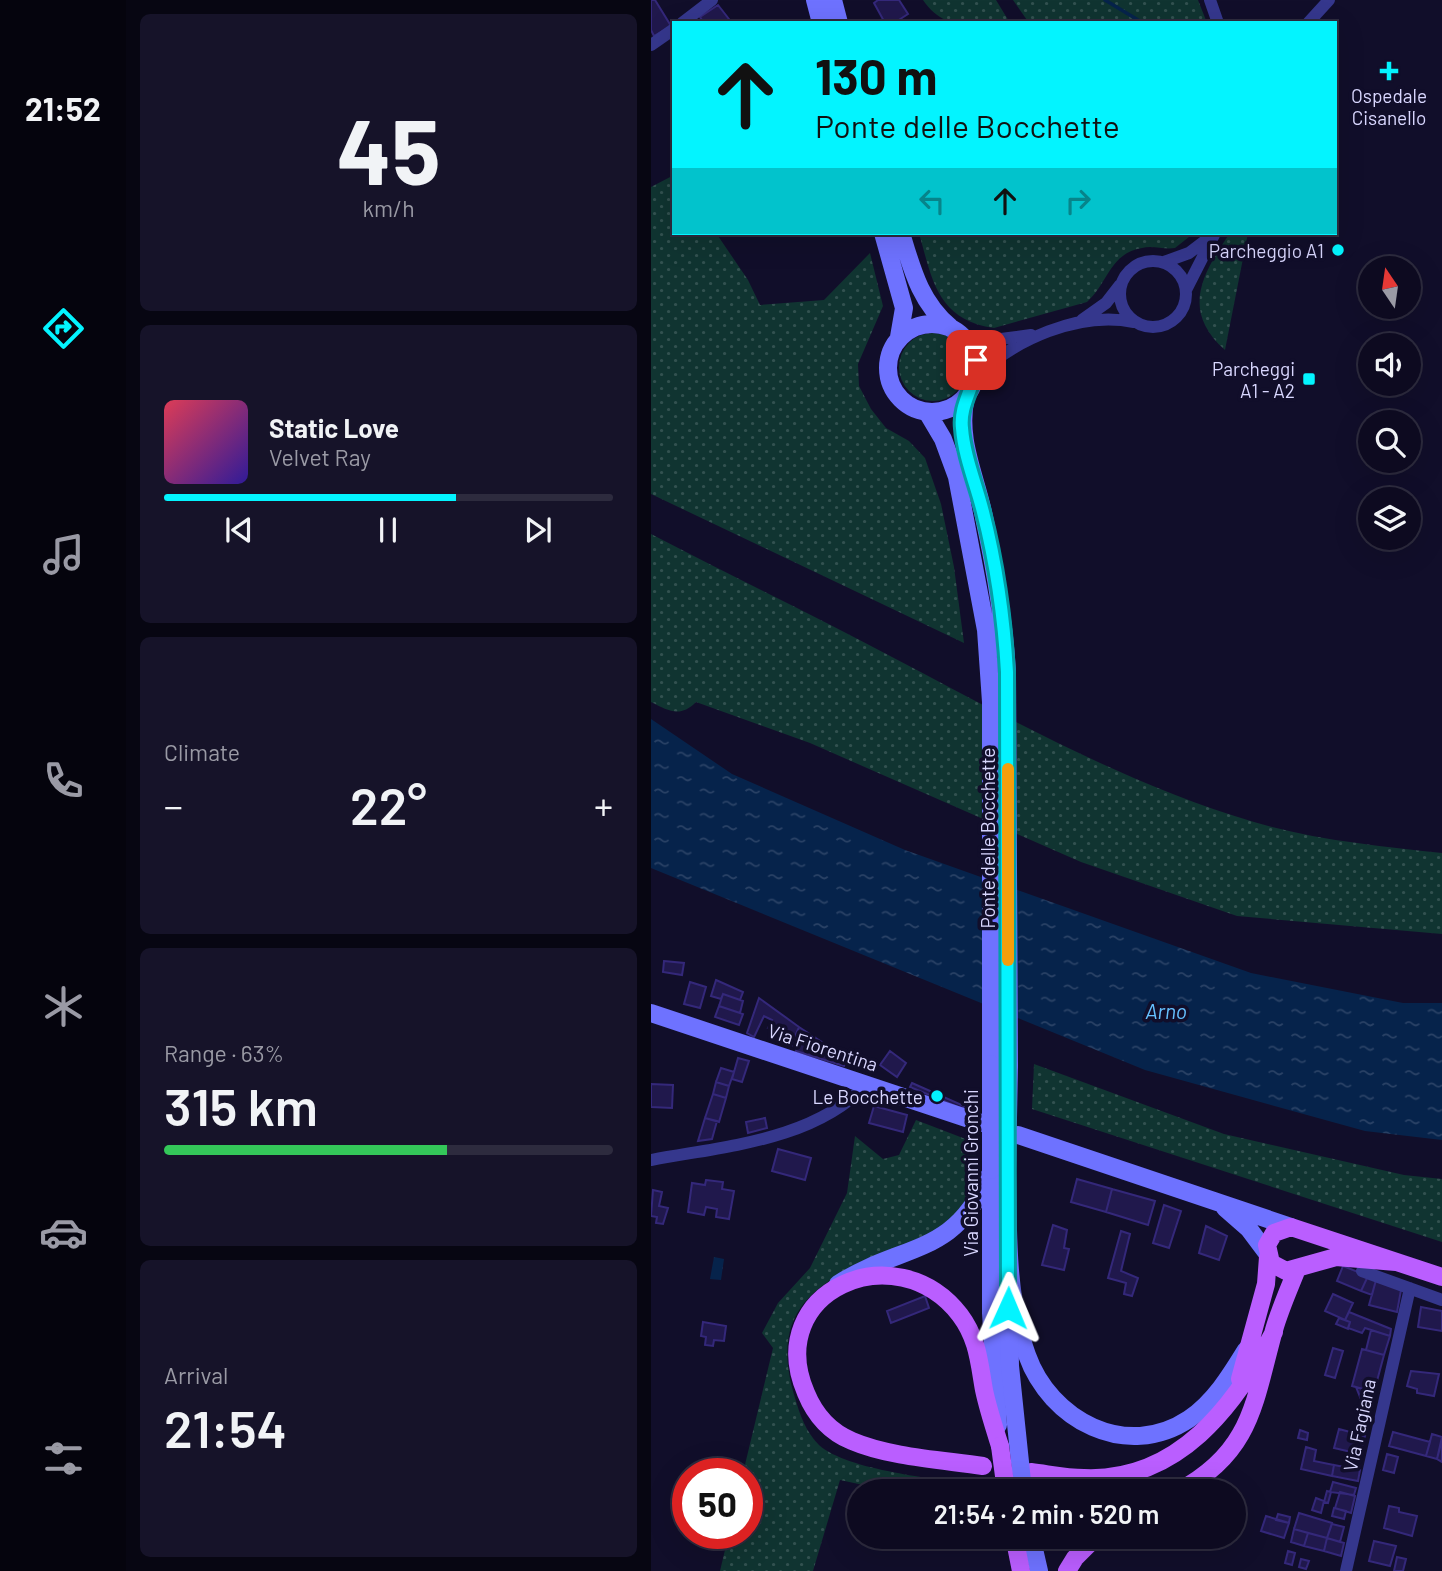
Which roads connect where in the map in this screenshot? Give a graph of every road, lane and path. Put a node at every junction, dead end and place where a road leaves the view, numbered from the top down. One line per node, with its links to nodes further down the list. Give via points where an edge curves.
1 (712, 0): 6 (street)
2 (815, 0): 7 (main road)
3 (832, 0): 8 (main road)
4 (1210, 0): 9 (street)
5 (1329, 0): 10 (street)
6 (685, 21)
7 (820, 21)
8 (838, 21)
9 (1217, 21)
10 (1310, 21)
11 (672, 30): 12 (street)
12 (651, 45)
13 (884, 235): 24 (main road, via 904,308)
14 (902, 235): 22 (main road, via 924,298)
15 (1213, 235): 17 (street, via 1196,249)
16 (1214, 235): 19 (street)
17 (1164, 262): 18 (street, via 1140,262); 19 (street, via 1176,270)
18 (1120, 285): 20 (street, via 1121,306); 21 (street, via 1099,309)
19 (1186, 290): 20 (street, via 1184,305 1172,321 1154,327)
20 (1134, 321): 21 (street)
21 (1076, 324): 23 (street)
22 (957, 332): 23 (street, via 996,340); 24 (main road, via 923,324); 25 (main road, via 976,360)
23 (1046, 333): 25 (street, via 997,357)
24 (899, 337): 27 (main road, via 888,362 890,383 902,400)
25 (975, 378): 26 (main road)
26 (966, 397): 27 (main road, via 948,409); 28 (main road, via 963,434 984,515)
27 (927, 412): 28 (main road, via 939,429 957,477)
28 (993, 613): 30 (main road, Ponte delle Bocchette, via 1008,695)
29 (651, 1013): 31 (main road, Via Fiorentina)
30 (1000, 1065): 35 (main road, Via Giovanni Gronchi, bridge); 39 (main road, Via Giovanni Gronchi, bridge)
31 (867, 1084): 32 (main road, Via Fiorentina); 34 (street, via 844,1106 816,1122)
32 (981, 1124)
33 (1018, 1135): 36 (main road)
34 (651, 1160)
35 (991, 1170): 44 (main road, via 975,1203 951,1231 930,1244 872,1264); 50 (main road, Via Giovanni Gronchi, via 991,1313)
36 (1217, 1201): 37 (main road); 38 (main road, via 1240,1220)
37 (1295, 1228): 38 (main road, via 1274,1233); 40 (main road); 41 (main road, via 1308,1239 1310,1248)
38 (1267, 1255): 41 (main road, via 1280,1269); 48 (main road, via 1266,1284)
39 (1008, 1256): 48 (main road, bridge, via 1025,1353 1043,1389 1084,1425 1135,1435 1170,1429 1213,1399); 54 (main road, Via Giovanni Gronchi, bridge, via 1010,1366)
40 (1396, 1262): 41 (main road, via 1344,1256); 43 (main road)
41 (1300, 1267): 47 (main road)
42 (1362, 1271): 45 (street)
43 (1442, 1277)
44 (838, 1284): 50 (main road, via 890,1275 927,1286 947,1300 975,1342); 51 (main road, via 815,1306 798,1349 802,1384 820,1419 866,1446)
45 (1410, 1288): 46 (street); 62 (street, Via Fagiana)
46 (1442, 1300)
47 (1274, 1332): 49 (main road); 55 (main road, via 1257,1401 1240,1438 1215,1468)
48 (1250, 1345): 49 (main road)
49 (1235, 1397): 52 (main road, via 1191,1443 1146,1467 1094,1478)
50 (1000, 1446): 53 (main road, Via Giovanni Gronchi, bridge)
51 (983, 1465)
52 (1031, 1472)
53 (1004, 1479)
54 (1022, 1479)
55 (1198, 1479)
56 (1017, 1549): 59 (main road)
57 (1034, 1549): 60 (main road)
58 (1084, 1549): 61 (main road)
59 (1021, 1571)
60 (1039, 1571)
61 (1067, 1571)
62 (1346, 1571)

